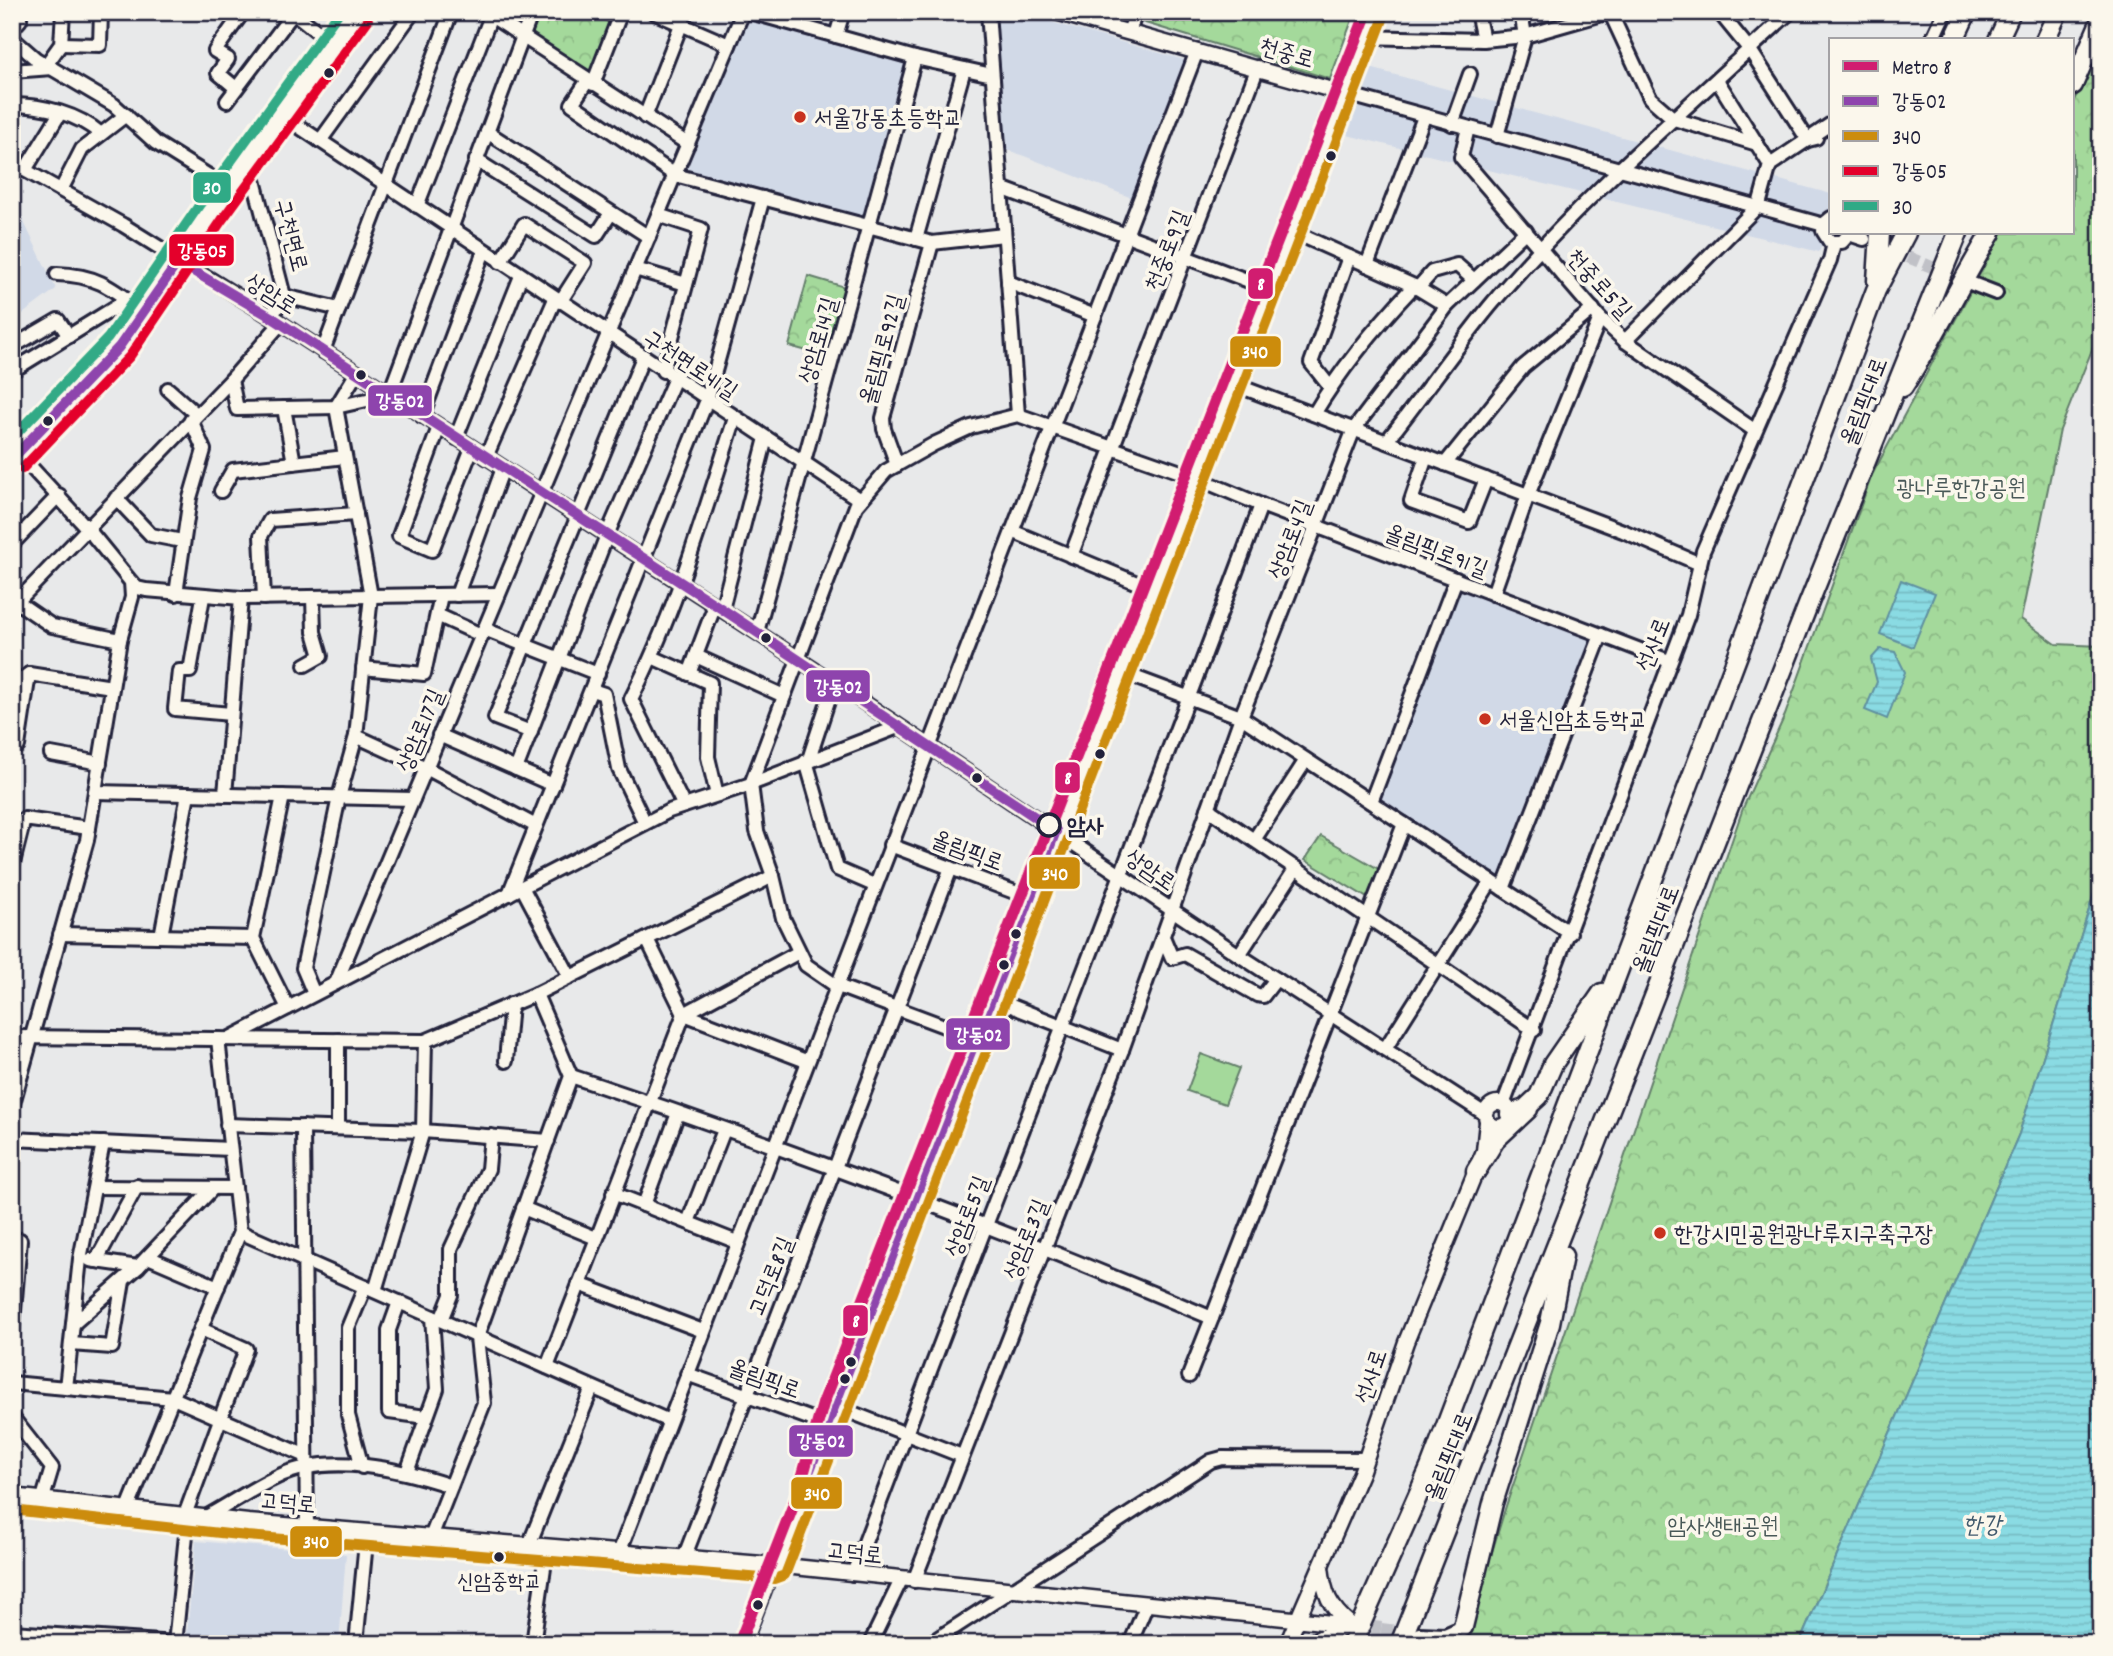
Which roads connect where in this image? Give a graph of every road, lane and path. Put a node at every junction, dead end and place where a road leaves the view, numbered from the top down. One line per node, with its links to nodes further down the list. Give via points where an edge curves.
1 (20, 12): 31 (street)
2 (63, 12): 43 (street)
3 (101, 12): 43 (street, via 100,45)
4 (243, 12): 58 (street, via 215,51 228,59 218,73)
5 (293, 12): 44 (street); 58 (street)
6 (357, 12): 44 (main road)
7 (413, 12): 76 (street)
8 (451, 12): 86 (street)
9 (532, 12): 41 (street)
10 (621, 12): 57 (street)
11 (653, 12): 29 (street)
12 (743, 12): 45 (street, 상암로17길)
13 (750, 12): 33 (street)
14 (842, 12): 33 (street)
15 (988, 12): 54 (street)
16 (1057, 12): 32 (main road, 천중로)
17 (1136, 12): 32 (street)
18 (1371, 12): 35 (main road)
19 (1477, 12): 42 (street)
20 (1521, 12): 34 (street)
21 (1610, 12): 34 (street); 67 (street, via 1650,98)
22 (1719, 12): 46 (street)
23 (1790, 12): 46 (street)
24 (1945, 12): 37 (street)
25 (2011, 12): 39 (highway)
26 (2058, 12): 40 (highway)
27 (488, 14): 41 (street); 92 (street)
28 (1965, 16): 38 (highway)
29 (684, 18): 45 (street); 65 (street)
30 (2101, 20): 55 (highway)
31 (12, 29)
32 (1129, 32): 47 (main road, 천중로)
33 (836, 36): 48 (street)
34 (1525, 36): 42 (street); 73 (street)
35 (1361, 37): 42 (street); 59 (main road)
36 (12, 38): 49 (street)
37 (1933, 38)
38 (1957, 38)
39 (1999, 38)
40 (2046, 38)
41 (522, 39): 57 (street); 71 (street)
42 (1483, 40)
43 (61, 44): 49 (street)
44 (334, 45): 64 (main road)
45 (729, 45): 77 (street, 상암로17길)
46 (1750, 50): 56 (street); 75 (street)
47 (1197, 51): 50 (main road, 천중로); 100 (street)
48 (915, 58): 51 (street); 96 (street, 상암로14길)
49 (49, 66): 52 (street); 63 (street)
50 (1258, 67): 59 (main road, 천중로); 113 (street, 천중로9길)
51 (964, 69): 54 (street); 108 (street)
52 (12, 71)
53 (1470, 74): 68 (street)
54 (992, 75): 88 (street)
55 (2075, 77)
56 (1717, 80): 67 (street); 78 (street)
57 (591, 82): 65 (street); 85 (street, via 572,104)
58 (236, 88): 60 (street)
59 (1339, 92): 66 (street, 천중로); 98 (main road)
60 (227, 101)
61 (14, 108): 62 (street, via 32,105)
62 (60, 113): 72 (street, via 86,121); 84 (street)
63 (126, 115): 72 (street); 87 (street, via 156,143)
64 (283, 116): 76 (street, 구천면로41길); 80 (main road)
65 (645, 117): 77 (street)
66 (1424, 117): 68 (street, 천중로); 117 (street)
67 (1674, 119): 78 (street); 83 (street)
68 (1452, 124): 70 (street, 천중로)
69 (1829, 125): 75 (street)
70 (1468, 128): 73 (street, 천중로); 99 (street, 천중로5길, via 1461,157)
71 (487, 132): 79 (street); 93 (street)
72 (101, 134): 89 (street, via 82,149)
73 (1497, 135): 83 (street, 천중로)
74 (1829, 135): 75 (street)
75 (1808, 140): 82 (street)
76 (320, 141): 86 (street, 구천면로41길)
77 (688, 144): 85 (street, 상암로17길)
78 (1757, 144): 82 (street)
79 (476, 160): 93 (street, via 596,236); 97 (street)
80 (249, 161): 87 (main road); 129 (street, 구천면로)
81 (12, 163): 84 (street, 상암로)
82 (1770, 165): 91 (street)
83 (1621, 169): 91 (street, 천중로); 111 (street)
84 (24, 170): 89 (street, 상암로)
85 (675, 175): 90 (street); 94 (street, 상암로17길)
86 (385, 185): 92 (street, 구천면로41길); 133 (street)
87 (228, 188): 115 (main road)
88 (1001, 188): 100 (street); 105 (street)
89 (61, 190): 115 (street, 상암로)
90 (762, 198): 96 (street); 153 (street)
91 (1759, 205): 95 (street, 천중로); 140 (street)
92 (417, 206): 97 (street, 구천면로41길)
93 (611, 213): 107 (street)
94 (658, 215): 107 (street, 상암로17길); 124 (street, via 701,229)
95 (1828, 221): 110 (street, via 1824,235)
96 (871, 227): 108 (street); 176 (street, 상암로14길)
97 (450, 228): 112 (street, 구천면로41길); 152 (street)
98 (1287, 229): 114 (street); 125 (main road)
99 (1526, 231): 111 (street, 천중로5길); 121 (street, 상암로4길)
100 (1127, 233): 113 (street); 136 (street)
101 (1849, 234): 110 (street)
102 (1905, 234): 127 (highway, 올림픽대로)
103 (1958, 234): 156 (highway, 올림픽대로)
104 (1990, 234): 156 (highway)
105 (1004, 235): 109 (street); 122 (street)
106 (1872, 236): 127 (highway)
107 (649, 237): 118 (street, 상암로17길)
108 (916, 239): 109 (street)
109 (932, 243): 178 (street, 올림픽로92길, via 883,418)
110 (1834, 243): 165 (street, 선사로)
111 (1542, 250): 135 (street, 천중로5길); 168 (street, via 1489,307)
112 (484, 251): 116 (street, 구천면로41길); 159 (street)
113 (1186, 257): 125 (street); 169 (street, 천중로9길)
114 (1349, 257): 117 (street); 150 (street, via 1311,363)
115 (178, 262): 134 (main road); 137 (street, 상암로)
116 (500, 262): 120 (street, 구천면로41길); 131 (street, via 524,224 585,262)
117 (1367, 265): 126 (street)
118 (635, 269): 124 (street); 138 (street, 상암로17길)
119 (57, 274): 130 (street, via 84,275 103,282)
120 (521, 276): 131 (street, 구천면로41길); 166 (street)
121 (1474, 280): 126 (street, via 1457,265 1432,272); 132 (street, 상암로4길)
122 (1008, 282): 136 (street); 158 (street)
123 (1970, 283): 128 (street)
124 (686, 284): 144 (street)
125 (1265, 287): 149 (main road)
126 (1416, 287): 132 (street); 150 (street, via 1377,324)
127 (1876, 290): 297 (highway, 올림픽대로)
128 (1996, 293)
129 (284, 296): 133 (street); 137 (street, 구천면로)
130 (127, 300): 134 (street); 139 (street)
131 (558, 301): 138 (street, 구천면로41길); 173 (street)
132 (1447, 306): 164 (street, 상암로4길)
133 (339, 309): 142 (street)
134 (144, 312): 171 (main road, via 119,347)
135 (1596, 313): 140 (street, 천중로5길); 177 (street, via 1523,367); 185 (street)
136 (1095, 316): 162 (street)
137 (276, 320): 142 (street, 상암로); 148 (street, 구천면로)
138 (607, 334): 143 (street, 구천면로41길); 183 (street, 상암로17길)
139 (69, 336): 141 (street, via 58,320); 145 (street)
140 (1625, 341): 165 (street, 천중로5길)
141 (12, 347)
142 (323, 351): 146 (street, 상암로)
143 (643, 357): 144 (street, 구천면로41길); 190 (street)
144 (663, 370): 147 (street, 구천면로41길)
145 (12, 371)
146 (356, 373): 152 (street, 상암로); 154 (street)
147 (675, 379): 153 (street, 구천면로41길); 194 (street)
148 (230, 380): 155 (street, via 237,409); 160 (street, 구천면로)
149 (1228, 382): 157 (street); 180 (main road)
150 (1330, 387): 157 (street)
151 (168, 389): 160 (street)
152 (389, 395): 154 (street); 159 (street, 상암로)
153 (707, 400): 161 (street, 구천면로41길); 198 (street)
154 (336, 407): 155 (street); 172 (street)
155 (284, 408): 175 (street)
156 (1886, 413): 350 (highway, 올림픽대로)
157 (1314, 414): 164 (street)
158 (1018, 415): 162 (street); 178 (street, via 971,427)
159 (422, 416): 163 (street, 상암로)
160 (194, 417): 186 (street, 구천면로); 195 (street, via 204,450)
161 (735, 418): 167 (street, 구천면로41길); 202 (street)
162 (1052, 426): 169 (street); 193 (street)
163 (439, 427): 166 (street, 상암로); 170 (street, via 398,536 432,550)
164 (1354, 429): 168 (street); 191 (street, 상암로4길)
165 (1754, 429): 199 (street, 선사로)
166 (456, 438): 170 (street, 상암로)
167 (766, 438): 176 (street, 구천면로41길); 217 (street)
168 (1386, 442): 174 (street)
169 (1112, 446): 180 (street); 197 (street)
170 (472, 448): 173 (street, 상암로)
171 (15, 456): 184 (street)
172 (345, 457): 175 (street); 189 (street)
173 (486, 457): 179 (street, 상암로)
174 (1426, 457): 177 (street); 181 (street, via 1411,501 1469,522)
175 (294, 463): 182 (street, via 233,470)
176 (805, 464): 187 (street, 구천면로41길); 220 (street, 상암로14길)
177 (1446, 464): 181 (street)
178 (897, 465): 187 (street)
179 (503, 468): 183 (street, 상암로); 206 (street)
180 (1192, 476): 188 (street, 올림픽로91길); 203 (main road)
181 (1486, 479): 185 (street)
182 (221, 491)
183 (541, 492): 190 (street, 상암로); 207 (street, 상암로17길)
184 (59, 495): 192 (street); 196 (street)
185 (1528, 495): 199 (street); 208 (street)
186 (116, 498): 192 (street, 구천면로); 195 (street, via 151,535)
187 (860, 500): 227 (street)
188 (1261, 505): 191 (street, 올림픽로91길); 240 (street, 상암로5길)
189 (356, 514): 210 (street); 214 (street, via 271,520 261,536)
190 (577, 516): 194 (street, 상암로); 223 (street)
191 (1316, 526): 200 (street, 올림픽로91길); 242 (street, 상암로4길)
192 (88, 528): 201 (street); 216 (street, 구천면로)
193 (1012, 531): 197 (street); 248 (street)
194 (607, 535): 198 (street, 상암로); 226 (street)
195 (181, 541): 205 (street)
196 (12, 544)
197 (1071, 556): 203 (street)
198 (645, 559): 202 (street, 상암로); 233 (street)
199 (1700, 564): 228 (street, 선사로, via 1688,615)
200 (1456, 579): 208 (street, 올림픽로91길); 264 (street)
201 (131, 582): 204 (street); 215 (street)
202 (680, 585): 217 (street, 상암로); 225 (street)
203 (1149, 589): 231 (main road)
204 (146, 590): 205 (street); 215 (street)
205 (176, 594): 211 (street)
206 (457, 594): 207 (street); 209 (street)
207 (498, 594): 219 (street, 상암로17길)
208 (1493, 594): 221 (street, 올림픽로91길)
209 (441, 595): 210 (street); 218 (street)
210 (371, 596): 212 (street); 230 (street)
211 (203, 597): 213 (street); 241 (street, via 190,671 179,671 175,709)
212 (313, 597): 214 (street); 229 (street, via 314,632 321,656)
213 (241, 598): 214 (street); 241 (street)
214 (264, 598)
215 (131, 603): 222 (street)
216 (15, 605): 222 (street, via 52,626)
217 (719, 607): 220 (street, 상암로); 224 (street)
218 (437, 615): 219 (street); 230 (street, via 424,674)
219 (483, 632): 223 (street); 245 (street, 상암로17길)
220 (757, 632): 227 (street, 상암로)
221 (1601, 635): 228 (street, 올림픽로91길); 283 (street)
222 (120, 640): 237 (street)
223 (525, 645): 226 (street); 244 (street, via 495,718)
224 (696, 656): 234 (street); 239 (street)
225 (652, 657): 234 (street); 265 (street, via 631,699)
226 (559, 659): 233 (street); 244 (street)
227 (798, 659): 235 (street, 상암로); 239 (street)
228 (1669, 660): 288 (street, 선사로)
229 (304, 666)
230 (363, 668): 246 (street)
231 (1118, 671): 240 (street); 272 (main road)
232 (29, 674): 236 (street); 237 (street); 247 (street)
233 (598, 674): 238 (street)
234 (689, 674): 260 (street, via 710,683 708,757)
235 (834, 683): 243 (street, 상암로); 250 (street)
236 (12, 686)
237 (112, 687): 252 (street)
238 (592, 690): 256 (street); 268 (street, via 604,694 619,769)
239 (784, 696): 255 (street)
240 (1189, 697): 242 (street); 278 (street, 상암로5길)
241 (232, 715): 259 (street)
242 (1241, 717): 251 (street); 266 (street, 상암로4길)
243 (898, 727): 248 (street, 상암로); 250 (street)
244 (531, 732): 254 (street)
245 (439, 735): 253 (street, 상암로17길); 254 (street)
246 (356, 736): 253 (street); 262 (street)
247 (18, 746)
248 (929, 747): 272 (street, 상암로); 274 (street)
249 (51, 754): 252 (street)
250 (808, 760): 255 (street); 281 (street, via 836,869)
251 (1306, 760): 264 (street); 273 (street)
252 (100, 762): 257 (street)
253 (426, 768): 263 (street, 상암로17길); 270 (street)
254 (516, 769): 256 (street)
255 (751, 784): 260 (street); 279 (street, via 757,831)
256 (553, 785): 270 (street)
257 (95, 792): 258 (street); 271 (street)
258 (188, 794): 259 (street); 290 (street)
259 (225, 795): 261 (street)
260 (717, 795): 265 (street)
261 (282, 796): 262 (street); 291 (street)
262 (339, 797): 263 (street); 303 (street, via 303,968)
263 (413, 799): 300 (street, 상암로17길)
264 (1371, 802): 269 (street)
265 (684, 806): 268 (street)
266 (1208, 809): 273 (street); 286 (street, 상암로4길)
267 (18, 818): 271 (street); 275 (street)
268 (645, 823): 282 (street)
269 (1404, 824): 280 (street); 287 (street)
270 (536, 826): 284 (street)
271 (89, 828): 289 (street)
272 (1056, 831): 278 (street, 상암로); 285 (main road)
273 (1254, 840): 277 (street)
274 (890, 845): 276 (street, 올림픽로); 281 (street)
275 (12, 867)
276 (951, 868): 285 (street, 올림픽로); 307 (street, 고덕로8길)
277 (1296, 868): 287 (street); 295 (street)
278 (1123, 874): 286 (street, 상암로); 310 (street, 상암로5길)
279 (774, 877): 292 (street); 294 (street, via 783,918)
280 (1491, 881): 283 (street); 296 (street)
281 (874, 885): 301 (street)
282 (522, 887): 284 (street); 298 (street)
283 (1503, 889): 288 (street)
284 (509, 894): 300 (street)
285 (1030, 898): 304 (main road)
286 (1174, 911): 293 (street, 상암로3길); 295 (street, 상암로)
287 (1369, 916): 296 (street); 309 (street)
288 (1570, 933): 311 (street, 선사로)
289 (60, 934): 290 (street); 313 (street)
290 (161, 936): 291 (street)
291 (253, 938): 306 (street)
292 (647, 939): 298 (street); 308 (street)
293 (1164, 939): 299 (street, via 1172,958 1185,954 1257,995 1263,996); 319 (street, 상암로3길)
294 (799, 952): 301 (street, via 813,972); 308 (street)
295 (1239, 955): 299 (street, 상암로)
296 (1440, 965): 311 (street); 318 (street)
297 (1618, 970): 323 (highway, via 1553,1064); 430 (highway, 올림픽대로, via 1430,1468)
298 (570, 977): 302 (street)
299 (1276, 979): 309 (street, 상암로)
300 (336, 983): 303 (street)
301 (835, 985): 307 (street); 321 (street)
302 (536, 994): 305 (street); 322 (street)
303 (314, 995): 306 (street)
304 (991, 998): 310 (street); 314 (main road)
305 (511, 1004): 317 (street); 320 (street)
306 (288, 1008): 315 (street)
307 (895, 1010): 314 (street); 340 (street, 고덕로8길)
308 (684, 1014): 321 (street); 324 (street)
309 (1332, 1014): 318 (street, 상암로); 368 (street)
310 (1061, 1027): 319 (street); 352 (street, 상암로5길)
311 (1534, 1030): 326 (street, 선사로)
312 (12, 1037): 313 (street)
313 (31, 1037): 315 (street); 325 (street)
314 (976, 1038): 347 (main road)
315 (223, 1039): 316 (street); 329 (street)
316 (338, 1040): 317 (street); 331 (street)
317 (425, 1041): 333 (street)
318 (1385, 1049): 328 (street, 상암로)
319 (1122, 1050): 357 (street, 상암로3길)
320 (506, 1061)
321 (806, 1061): 338 (street)
322 (571, 1076): 324 (street); 336 (street)
323 (1539, 1096): 326 (highway, via 1525,1109); 341 (highway, via 1495,1140)
324 (648, 1102): 327 (street); 346 (street)
325 (12, 1108)
326 (1506, 1109): 328 (main road, via 1492,1104); 328 (main road, via 1508,1121 1502,1126 1494,1127)
327 (678, 1113): 332 (street); 348 (street)
328 (1486, 1118): 341 (main road, 선사로, via 1487,1140)
329 (227, 1125): 330 (street); 339 (street)
330 (303, 1127): 331 (street); 361 (street)
331 (338, 1128): 333 (street)
332 (724, 1129): 338 (street); 351 (street)
333 (423, 1131): 334 (street); 366 (street)
334 (491, 1136): 336 (street); 369 (street, via 488,1169 451,1248 451,1295)
335 (12, 1139): 337 (street)
336 (548, 1140): 349 (street)
337 (103, 1143): 339 (street); 343 (street)
338 (773, 1147): 340 (street); 356 (street)
339 (230, 1149): 345 (street)
340 (835, 1169): 347 (street); 382 (street, 고덕로8길)
341 (1476, 1171): 393 (main road, 선사로, via 1406,1342)
342 (137, 1186): 343 (street); 344 (street); 360 (street)
343 (95, 1187): 359 (street)
344 (213, 1188): 345 (street); 358 (street)
345 (235, 1188): 353 (street)
346 (613, 1193): 348 (street); 354 (street)
347 (914, 1197): 352 (street); 384 (main road)
348 (644, 1205): 351 (street)
349 (523, 1208): 354 (street); 374 (street)
350 (1570, 1216): 418 (highway, via 1550,1323 1493,1503); 431 (highway, 올림픽대로)
351 (688, 1222): 356 (street)
352 (985, 1224): 357 (street); 390 (street, 상암로5길)
353 (240, 1232): 361 (street); 365 (street)
354 (596, 1238): 364 (street)
355 (12, 1239): 373 (street, via 20,1240)
356 (737, 1241): 372 (street)
357 (1045, 1247): 368 (street); 392 (street, 상암로3길)
358 (148, 1257): 362 (street); 365 (street)
359 (80, 1259): 360 (street); 370 (street)
360 (96, 1261): 362 (street)
361 (306, 1261): 366 (street); 391 (street)
362 (138, 1267): 363 (street)
363 (123, 1281): 370 (street); 375 (street, via 112,1347)
364 (579, 1284): 372 (street); 376 (street)
365 (218, 1287): 371 (street)
366 (370, 1289): 367 (street); 394 (street, via 348,1328 348,1415)
367 (400, 1302): 369 (street); 387 (street, via 389,1330 389,1412)
368 (1212, 1318): 378 (street)
369 (436, 1319): 374 (street); 387 (street, via 436,1388)
370 (73, 1324): 375 (street)
371 (201, 1329): 383 (street); 386 (street, via 246,1349)
372 (703, 1331): 377 (street)
373 (12, 1335)
374 (477, 1336): 376 (street); 397 (street, via 484,1403)
375 (71, 1344): 380 (street)
376 (547, 1367): 381 (street)
377 (687, 1374): 382 (street, 올림픽로); 388 (street)
378 (1189, 1376)
379 (12, 1383): 380 (street)
380 (66, 1388): 383 (street)
381 (592, 1388): 388 (street); 406 (street)
382 (746, 1395): 389 (street, 올림픽로); 409 (street, 고덕로8길)
383 (173, 1398): 386 (street); 400 (street)
384 (835, 1406): 389 (main road); 390 (street)
385 (12, 1417): 399 (street, via 52,1468)
386 (220, 1418): 391 (street); 401 (street)
387 (426, 1418): 396 (street)
388 (669, 1421): 408 (street)
389 (828, 1425): 410 (main road)
390 (906, 1434): 392 (street); 412 (street, 상암로5길)
391 (304, 1455): 395 (street)
392 (962, 1457): 413 (street, 상암로3길)
393 (1366, 1459): 411 (main road, 선사로); 414 (street, via 1211,1461)
394 (362, 1466): 395 (street); 396 (street)
395 (304, 1470): 402 (street, via 279,1476); 403 (street)
396 (407, 1472): 397 (street)
397 (451, 1486): 405 (street)
398 (12, 1496): 399 (main road, 고덕로)
399 (43, 1498): 400 (main road, 고덕로)
400 (128, 1508): 401 (main road, 고덕로)
401 (187, 1515): 402 (main road, 고덕로); 421 (street)
402 (206, 1517): 403 (main road, 고덕로)
403 (307, 1527): 404 (main road, 고덕로)
404 (367, 1532): 405 (main road, 고덕로); 422 (street)
405 (430, 1537): 406 (main road, 고덕로)
406 (529, 1545): 407 (main road, 고덕로)
407 (547, 1547): 408 (main road, 고덕로); 423 (street)
408 (619, 1553): 409 (main road, 고덕로)
409 (684, 1558): 410 (main road, 고덕로)
410 (775, 1565): 412 (main road, 고덕로); 424 (main road)
411 (1321, 1567): 416 (main road, 선사로); 417 (main road, via 1324,1591 1334,1611)
412 (853, 1574): 413 (main road, 고덕로)
413 (908, 1580): 414 (main road, 고덕로); 425 (street, 상암로3길)
414 (1009, 1591): 415 (main road, 고덕로); 426 (street)
415 (1147, 1604): 416 (main road, 고덕로); 427 (street)
416 (1299, 1617): 417 (main road, 고덕로); 428 (main road, 선사로)
417 (1351, 1625): 429 (main road)
418 (1463, 1628): 420 (street, via 1445,1635)
419 (12, 1632): 421 (street)
420 (1419, 1634)
421 (175, 1644)
422 (356, 1644)
423 (533, 1644)
424 (743, 1644)
425 (870, 1644)
426 (929, 1644)
427 (1129, 1644)
428 (1287, 1644)
429 (1307, 1644)
430 (1352, 1644)
431 (1400, 1644)

